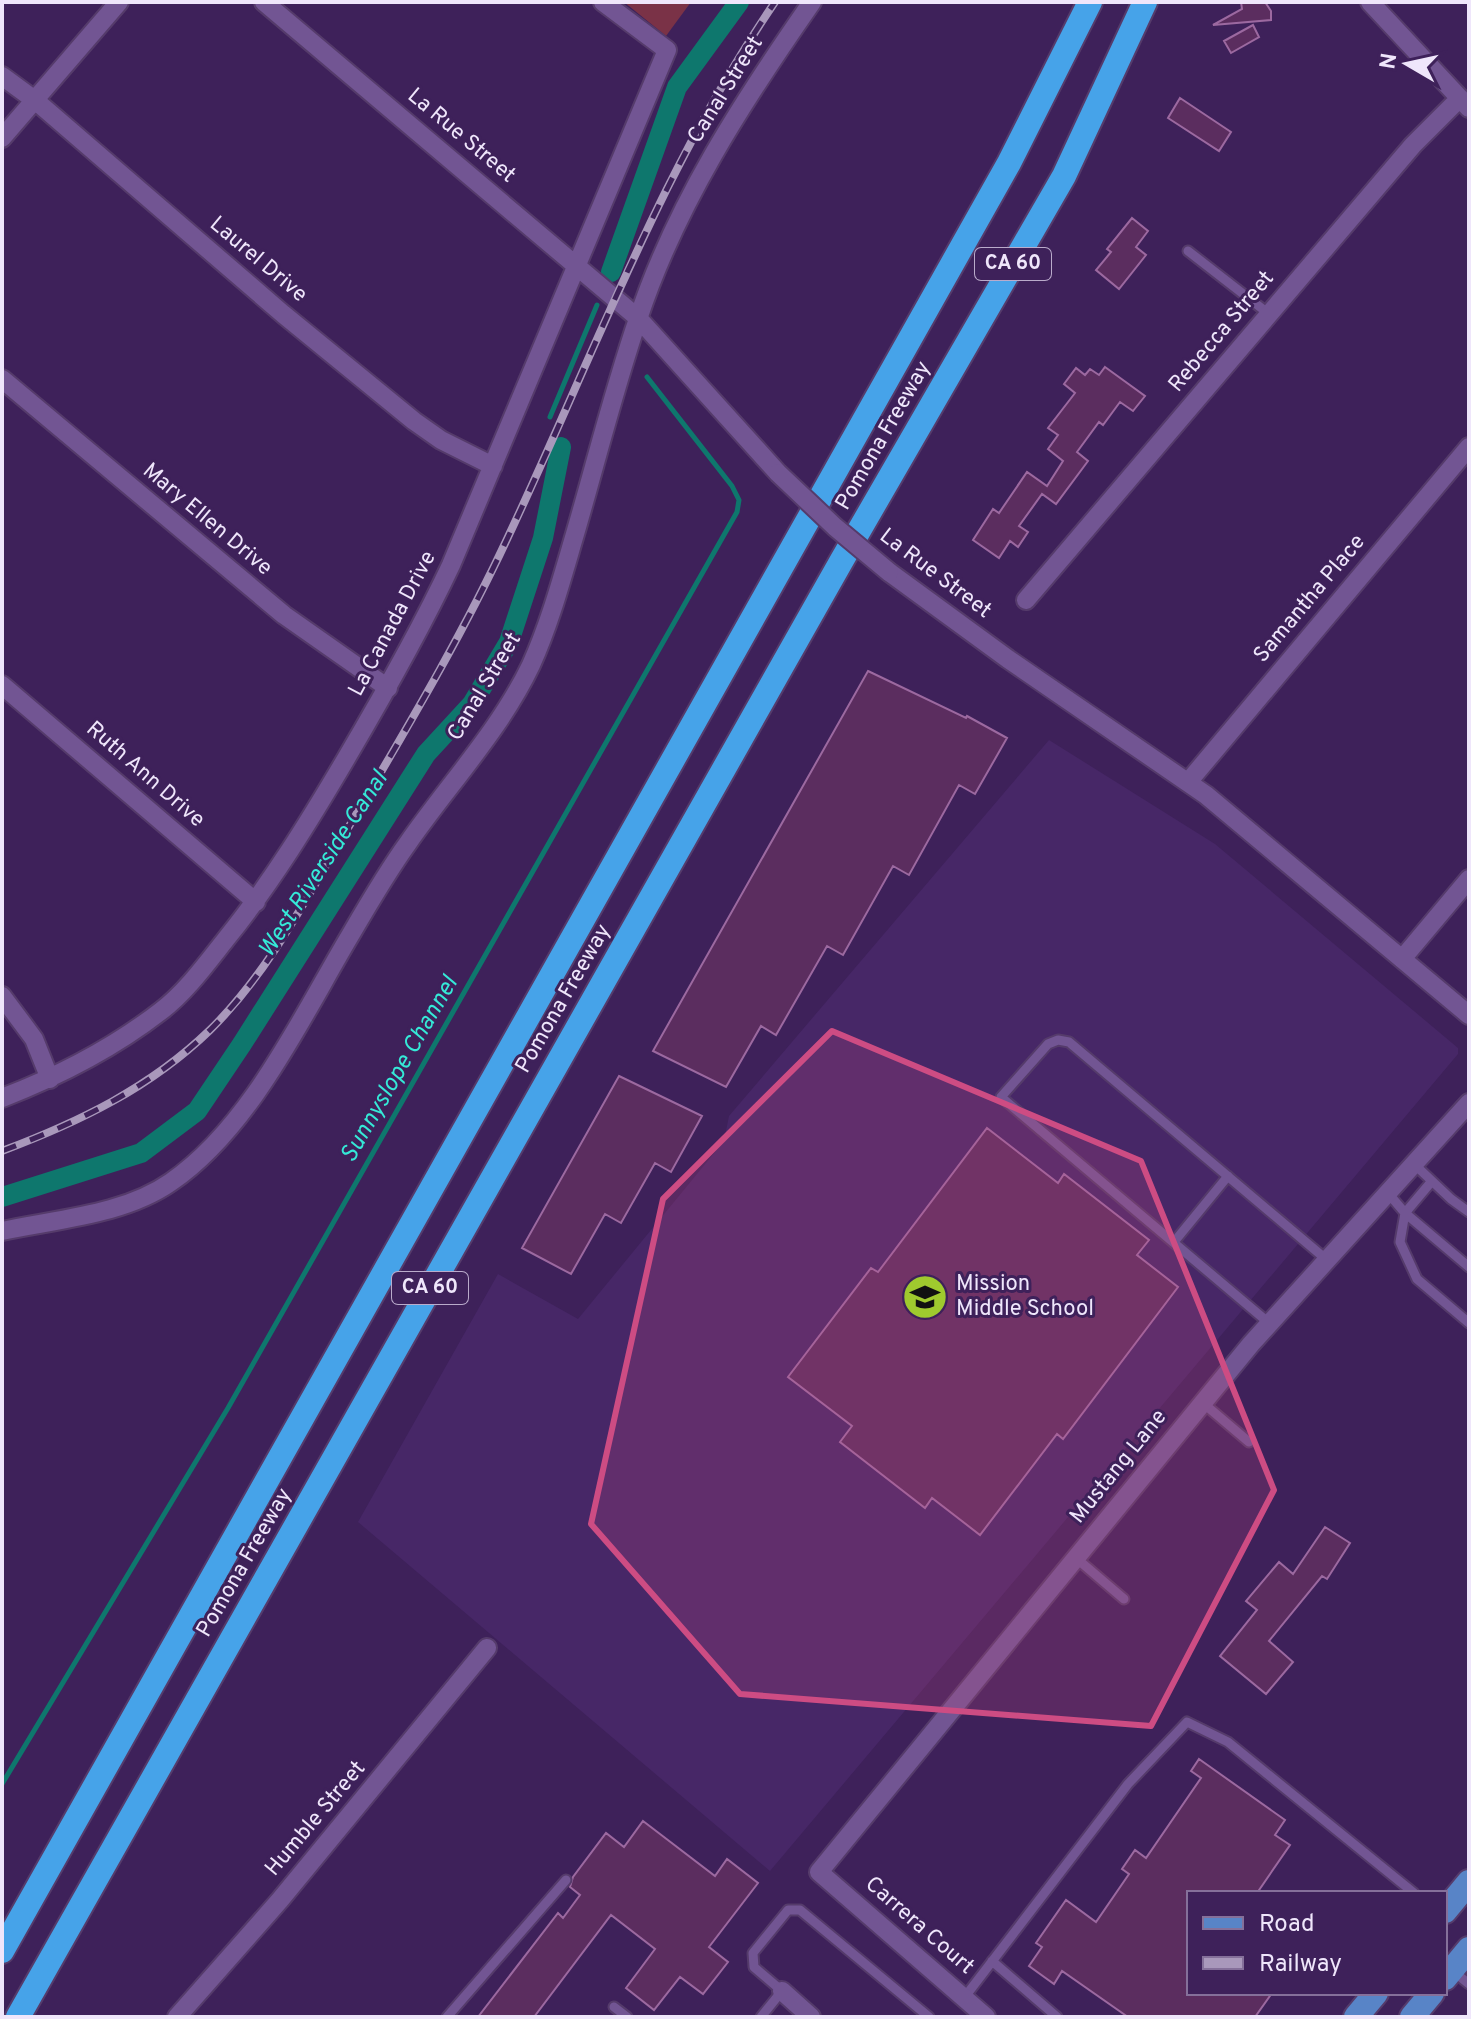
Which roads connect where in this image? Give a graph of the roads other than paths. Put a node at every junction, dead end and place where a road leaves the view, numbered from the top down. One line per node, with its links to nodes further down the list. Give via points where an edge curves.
1 (119, 2): 9 (street)
2 (264, 2): 13 (street, La Rue Street)
3 (603, 2): 13 (street, La Canada Drive, via 667,50)
4 (812, 2): 15 (street, Canal Street, via 720,143 663,255)
5 (1090, 2): 54 (highway, Pomona Freeway / CA 60, via 1001,177)
6 (1145, 2): 62 (highway, Pomona Freeway / CA 60, via 1064,176)
7 (1370, 2): 10 (street)
8 (2, 76): 9 (street, Laurel Drive)
9 (36, 101): 11 (street); 18 (street, Laurel Drive, via 414,421)
10 (1464, 103): 14 (street, Rebecca Street, via 1413,145)
11 (2, 138)
12 (1188, 251): 14 (lane)
13 (578, 266): 15 (street, La Rue Street); 18 (street, La Canada Drive)
14 (1269, 314): 19 (street, Rebecca Street)
15 (638, 318): 22 (street, La Rue Street, bridge, via 778,473 835,527 1008,659); 37 (street, Canal Street, via 530,668 496,725 406,845 258,1092 225,1134 168,1185 96,1212)
16 (2, 379): 21 (street, Mary Ellen Drive, via 284,615)
17 (1469, 447): 22 (street, Samantha Place)
18 (493, 466): 21 (street, La Canada Drive, via 451,565)
19 (1026, 600)
20 (2, 685): 24 (street, Ruth Ann Drive)
21 (388, 688): 24 (street, La Canada Drive)
22 (1189, 781): 25 (street, La Rue Street)
23 (1469, 879): 25 (street)
24 (256, 902): 28 (street, La Canada Drive, via 164,1009 104,1051)
25 (1402, 959): 27 (street, La Rue Street)
26 (2, 996): 28 (street, via 34,1039)
27 (1469, 1015)
28 (50, 1079): 29 (street, La Canada Drive)
29 (2, 1098)
30 (1469, 1103): 31 (street, Mustang Lane)
31 (1414, 1164): 33 (lane); 34 (street, Mustang Lane)
32 (1228, 1176): 38 (lane); 38 (lane, via 1069,1042 1048,1044 1001,1097); 39 (lane)
33 (1432, 1181): 35 (lane); 36 (lane)
34 (1388, 1193): 36 (lane); 39 (street, Mustang Lane)
35 (1469, 1212)
36 (1405, 1213): 40 (lane); 42 (lane, via 1400,1242 1417,1279)
37 (2, 1231)
38 (1174, 1242): 41 (lane)
39 (1327, 1260): 41 (street, Mustang Lane)
40 (1469, 1267)
41 (1269, 1323): 43 (street, Mustang Lane)
42 (1469, 1323)
43 (1202, 1403): 44 (lane); 45 (street, Mustang Lane)
44 (1249, 1442)
45 (1076, 1558): 46 (lane); 48 (street, Mustang Lane)
46 (1124, 1599)
47 (487, 1648): 63 (street, Humble Street)
48 (819, 1872): 60 (street, Carrera Court)
49 (566, 1880): 64 (lane)
50 (1469, 1882): 52 (main road)
51 (1412, 1891): 55 (lane, via 1228,1742 1187,1722 1128,1784)
52 (1447, 1909)
53 (1469, 1949): 56 (main road)
54 (2, 1951)
55 (992, 1961): 60 (lane); 70 (lane)
56 (1455, 1977)
57 (782, 1991): 66 (lane); 67 (street); 68 (lane, via 754,1967 753,1953 793,1908)
58 (1374, 1995): 71 (main road)
59 (1430, 1995): 72 (main road)
60 (964, 1998): 69 (street, Carrera Court)
61 (614, 2007): 65 (lane)
62 (18, 2017)
63 (177, 2017)
64 (447, 2017)
65 (627, 2017)
66 (761, 2017)
67 (811, 2017)
68 (929, 2017)
69 (986, 2017)
70 (1057, 2017)
71 (1356, 2017)
72 (1412, 2017)

